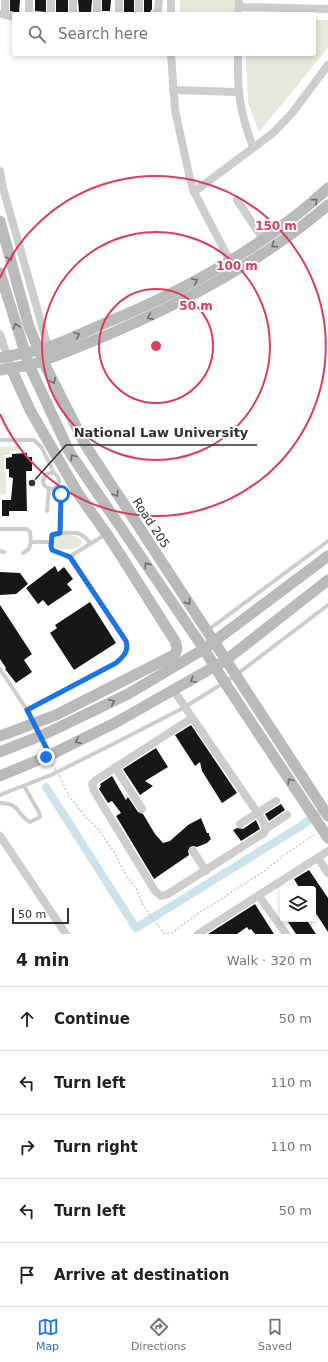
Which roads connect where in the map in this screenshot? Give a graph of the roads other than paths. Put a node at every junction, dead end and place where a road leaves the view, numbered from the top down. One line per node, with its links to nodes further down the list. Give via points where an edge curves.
1 (4, 0): 20 (street)
2 (30, 0): 12 (street)
3 (51, 0): 13 (street)
4 (73, 0): 14 (street)
5 (97, 0): 15 (street)
6 (119, 0): 16 (street)
7 (139, 0): 17 (street)
8 (159, 0): 18 (street)
9 (171, 0): 19 (street)
10 (239, 7): 11 (street)
11 (328, 9)
12 (29, 12)
13 (51, 12)
14 (74, 12)
15 (97, 12)
16 (119, 12)
17 (139, 12)
18 (158, 12)
19 (171, 12)
20 (2, 14): 21 (street)
21 (12, 17)
22 (171, 56): 25 (street)
23 (238, 56): 26 (street)
24 (328, 65): 27 (street, via 293,112 273,133)
25 (173, 90): 26 (street); 30 (street, via 175,110)
26 (238, 92): 27 (street, via 245,126)
27 (253, 147): 30 (street)
28 (0, 171): 38 (street)
29 (328, 188): 34 (main road, one-way to 29, via 310,205)
30 (194, 192): 35 (street)
31 (237, 200): 34 (street)
32 (328, 205): 38 (main road, one-way to 38, via 308,222 231,274 155,314 64,353)
33 (0, 221): 38 (main road, Road 205, one-way to 38, via 29,327)
34 (263, 239): 35 (main road)
35 (230, 261): 38 (main road, one-way to 35, via 129,314)
36 (0, 273): 39 (main road, one-way to 36)
37 (0, 334): 40 (street)
38 (44, 352): 39 (main road); 41 (main road); 60 (main road, Road 205, one-way to 60, via 86,446)
39 (24, 353): 40 (main road); 41 (main road)
40 (4, 358): 42 (street)
41 (28, 365): 42 (main road); 62 (main road, one-way to 41, via 70,453)
42 (6, 369): 50 (main road, via 79,495)
43 (0, 440): 44 (lane, via 34,440 42,448)
44 (54, 473): 45 (lane, via 59,479); 46 (lane, via 48,473 43,478 43,483)
45 (58, 484): 46 (lane, via 54,488); 49 (lane, via 61,494)
46 (49, 488): 47 (lane)
47 (47, 511)
48 (0, 529): 52 (lane, via 26,529 30,532)
49 (60, 533): 53 (lane, via 52,535); 54 (lane, via 80,533)
50 (106, 533): 54 (lane); 72 (main road, via 175,641 176,652)
51 (328, 541): 60 (lane)
52 (31, 542): 53 (lane); 55 (lane, via 29,550)
53 (51, 542): 57 (lane, via 52,550)
54 (90, 543): 57 (lane)
55 (23, 552)
56 (328, 556): 61 (main road)
57 (70, 557): 70 (lane, via 128,647 116,663)
58 (328, 580): 63 (main road)
59 (328, 605): 66 (lane)
60 (207, 631): 61 (main road, Road 205)
61 (214, 641): 62 (main road); 63 (main road, Road 205)
62 (204, 648): 64 (main road); 74 (main road, one-way to 62, via 128,694)
63 (226, 660): 64 (main road); 66 (main road, Road 205)
64 (215, 667): 67 (main road); 68 (main road, one-way to 68)
65 (0, 670): 70 (lane)
66 (236, 675): 67 (lane); 84 (main road, Road 205)
67 (225, 683): 69 (lane); 89 (main road, one-way to 67)
68 (174, 691): 69 (street); 76 (main road, one-way to 76)
69 (185, 707): 71 (street); 79 (lane, via 72,765)
70 (27, 710): 72 (lane)
71 (192, 718): 77 (street); 85 (street)
72 (34, 724): 73 (main road); 74 (lane)
73 (0, 736)
74 (40, 736): 75 (main road); 76 (lane)
75 (0, 752)
76 (51, 760): 78 (main road)
77 (115, 767): 83 (street); 94 (street, via 96,780 92,787 155,891 161,896 168,894)
78 (0, 776)
79 (24, 786): 80 (lane); 82 (lane, via 39,812 38,819 30,822 12,804)
80 (0, 795)
81 (276, 801): 85 (street)
82 (0, 803)
83 (142, 809)
84 (325, 812)
85 (258, 813): 87 (street); 88 (street)
86 (287, 815): 88 (street)
87 (240, 824)
88 (266, 829): 94 (street, via 264,833)
89 (323, 831)
90 (0, 836): 97 (street)
91 (193, 851): 94 (street)
92 (328, 851): 93 (street)
93 (318, 858): 95 (street); 96 (street)
94 (206, 871)
95 (328, 873)
96 (259, 896): 98 (street); 99 (street)
97 (66, 934)
98 (198, 934)
99 (286, 934)

